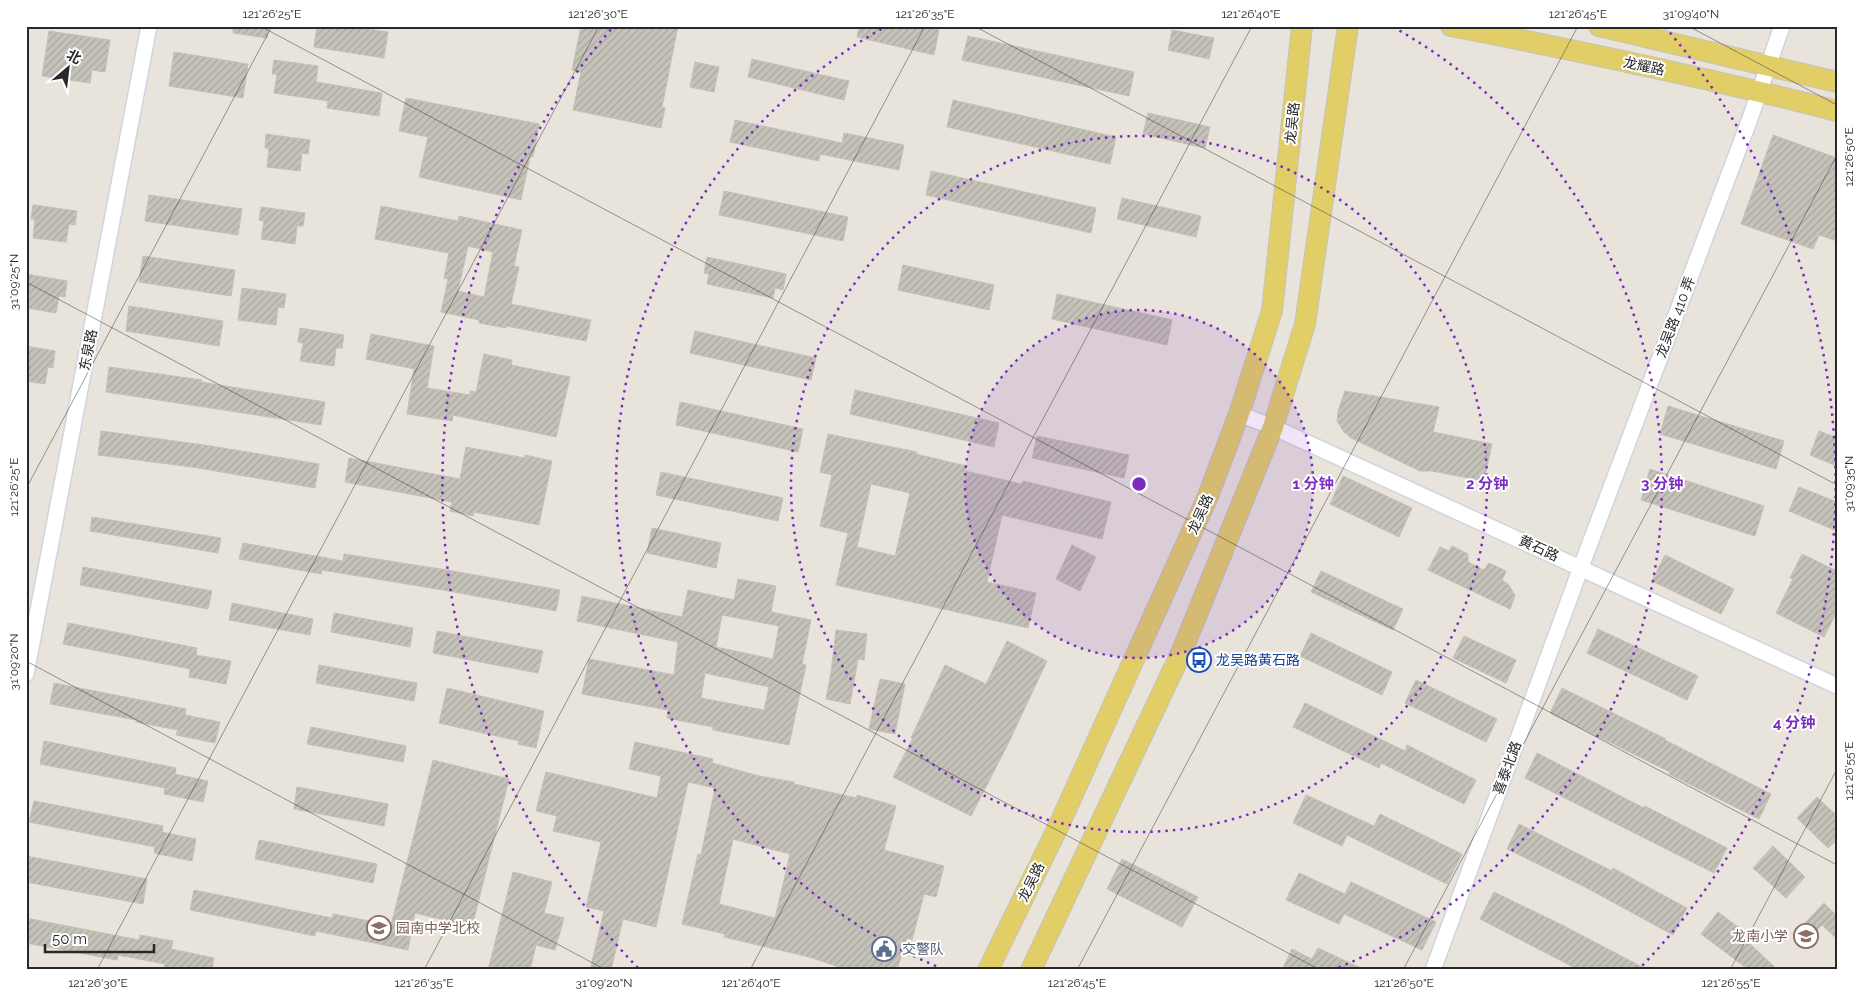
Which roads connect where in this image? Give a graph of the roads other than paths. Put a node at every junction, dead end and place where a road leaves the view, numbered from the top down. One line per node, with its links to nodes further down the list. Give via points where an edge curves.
1 (149, 26): 14 (street, 东泉路)
2 (1302, 26): 11 (main road, 龙吴路, via 1272,311)
3 (1348, 26): 12 (main road, via 1305,324)
4 (1451, 26): 9 (main road, 龙耀路)
5 (1599, 26): 7 (main road, 龙耀路)
6 (1782, 26): 7 (street, 龙吴路 410 弄)
7 (1768, 66): 8 (main road, 龙耀路); 9 (street, 龙吴路 410 弄)
8 (1837, 82)
9 (1759, 91): 10 (main road, 龙耀路); 13 (street, 龙吴路 410 弄)
10 (1837, 111)
11 (1239, 414): 12 (street, 黄石路); 16 (main road, 龙吴路, via 1204,505 1074,793)
12 (1273, 427): 13 (street, 黄石路); 17 (main road, via 1182,651)
13 (1581, 567): 15 (street, 黄石路); 18 (street, 喜泰北路)
14 (26, 674)
15 (1837, 686)
16 (988, 970)
17 (1031, 970)
18 (1433, 970)

